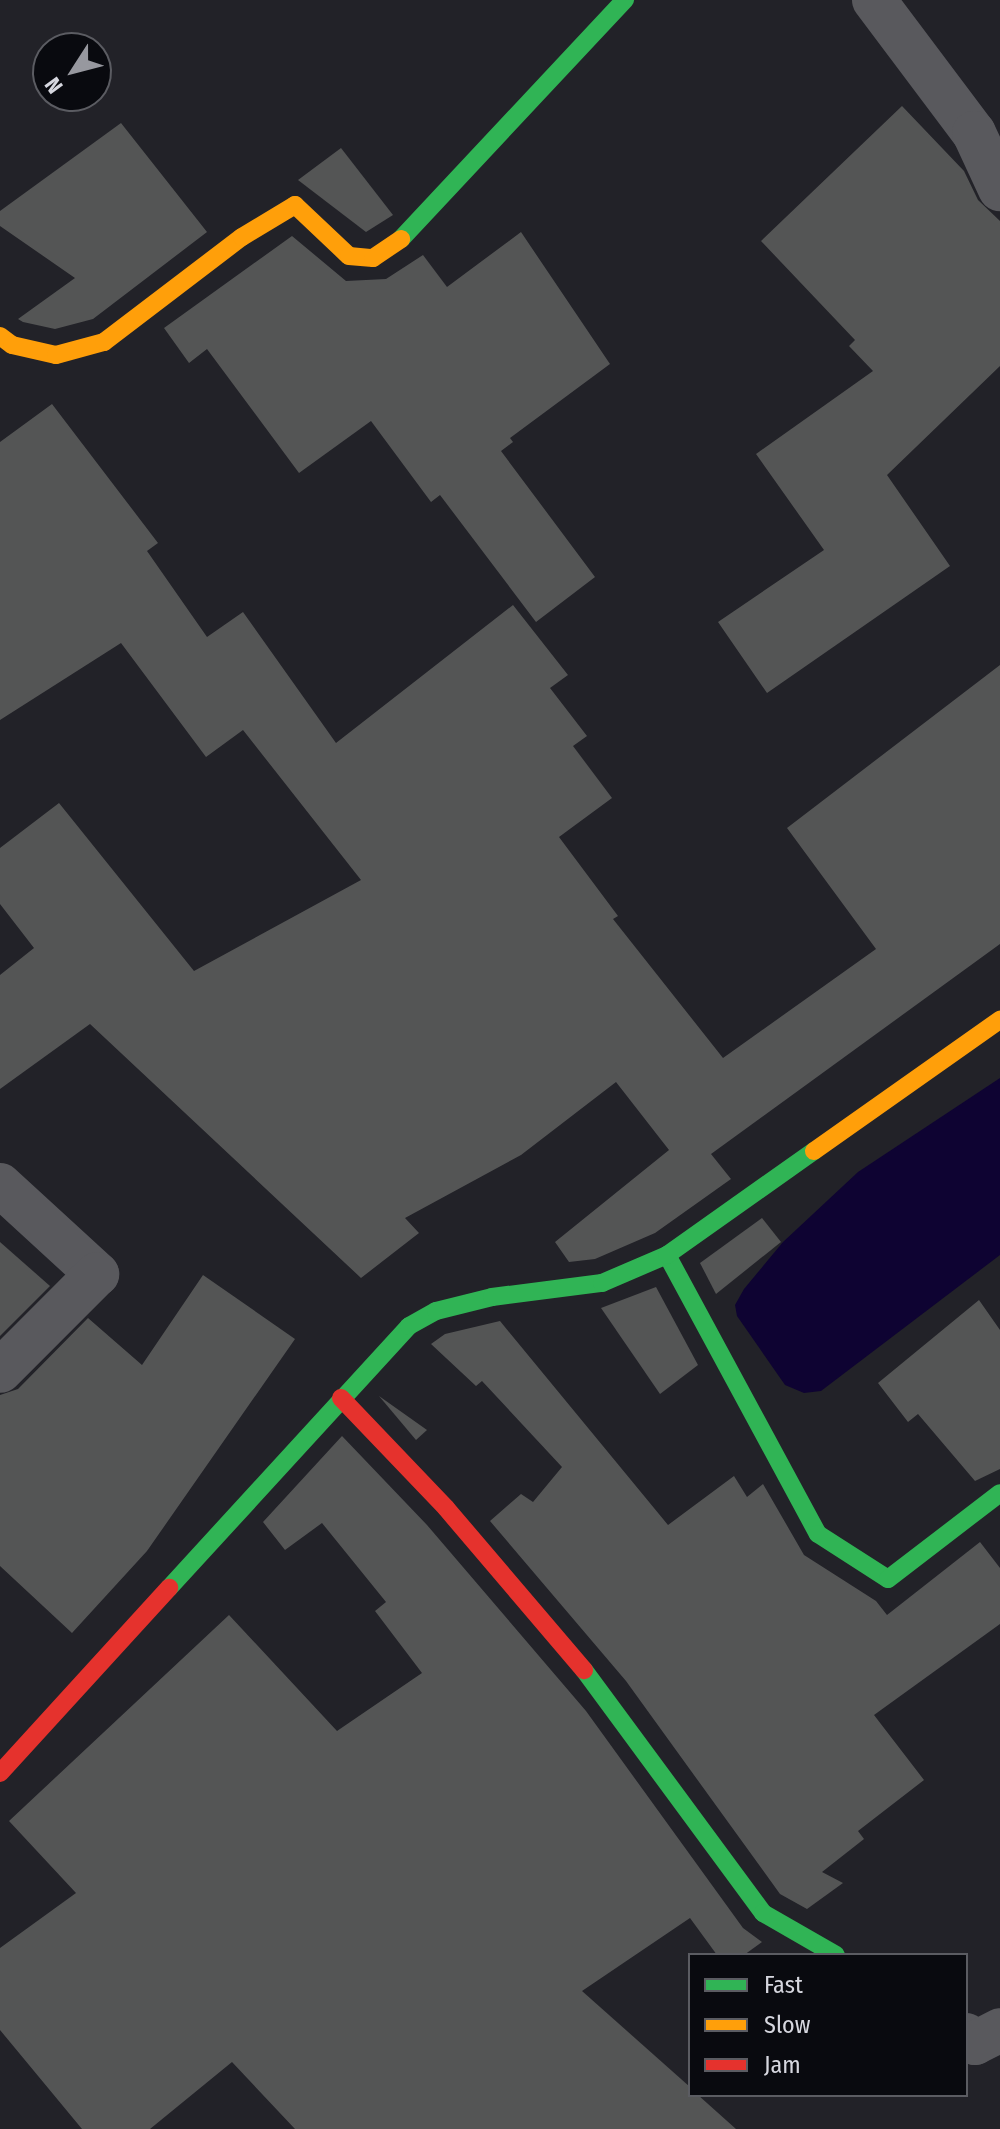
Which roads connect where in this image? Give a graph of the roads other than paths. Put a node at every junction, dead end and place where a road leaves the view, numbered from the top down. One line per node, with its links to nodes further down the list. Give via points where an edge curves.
1 (625, 0): 4 (street, via 411,233 373,258 349,256 295,205 242,237 104,342 56,355 12,345)
2 (874, 0): 3 (street, via 974,133)
3 (1000, 189)
4 (0, 336)
5 (1000, 1020): 7 (street)
6 (0, 1185): 8 (street, via 97,1274)
7 (667, 1255): 9 (street, via 602,1283 492,1297 436,1311 387,1345); 10 (street, via 818,1534 888,1579)
8 (0, 1371)
9 (341, 1398): 11 (street); 12 (street, via 446,1508 606,1696 763,1913)
10 (1000, 1493)
11 (0, 1773)
12 (833, 1953)
13 (1000, 2030): 14 (street, via 975,2043)
14 (968, 2037)

